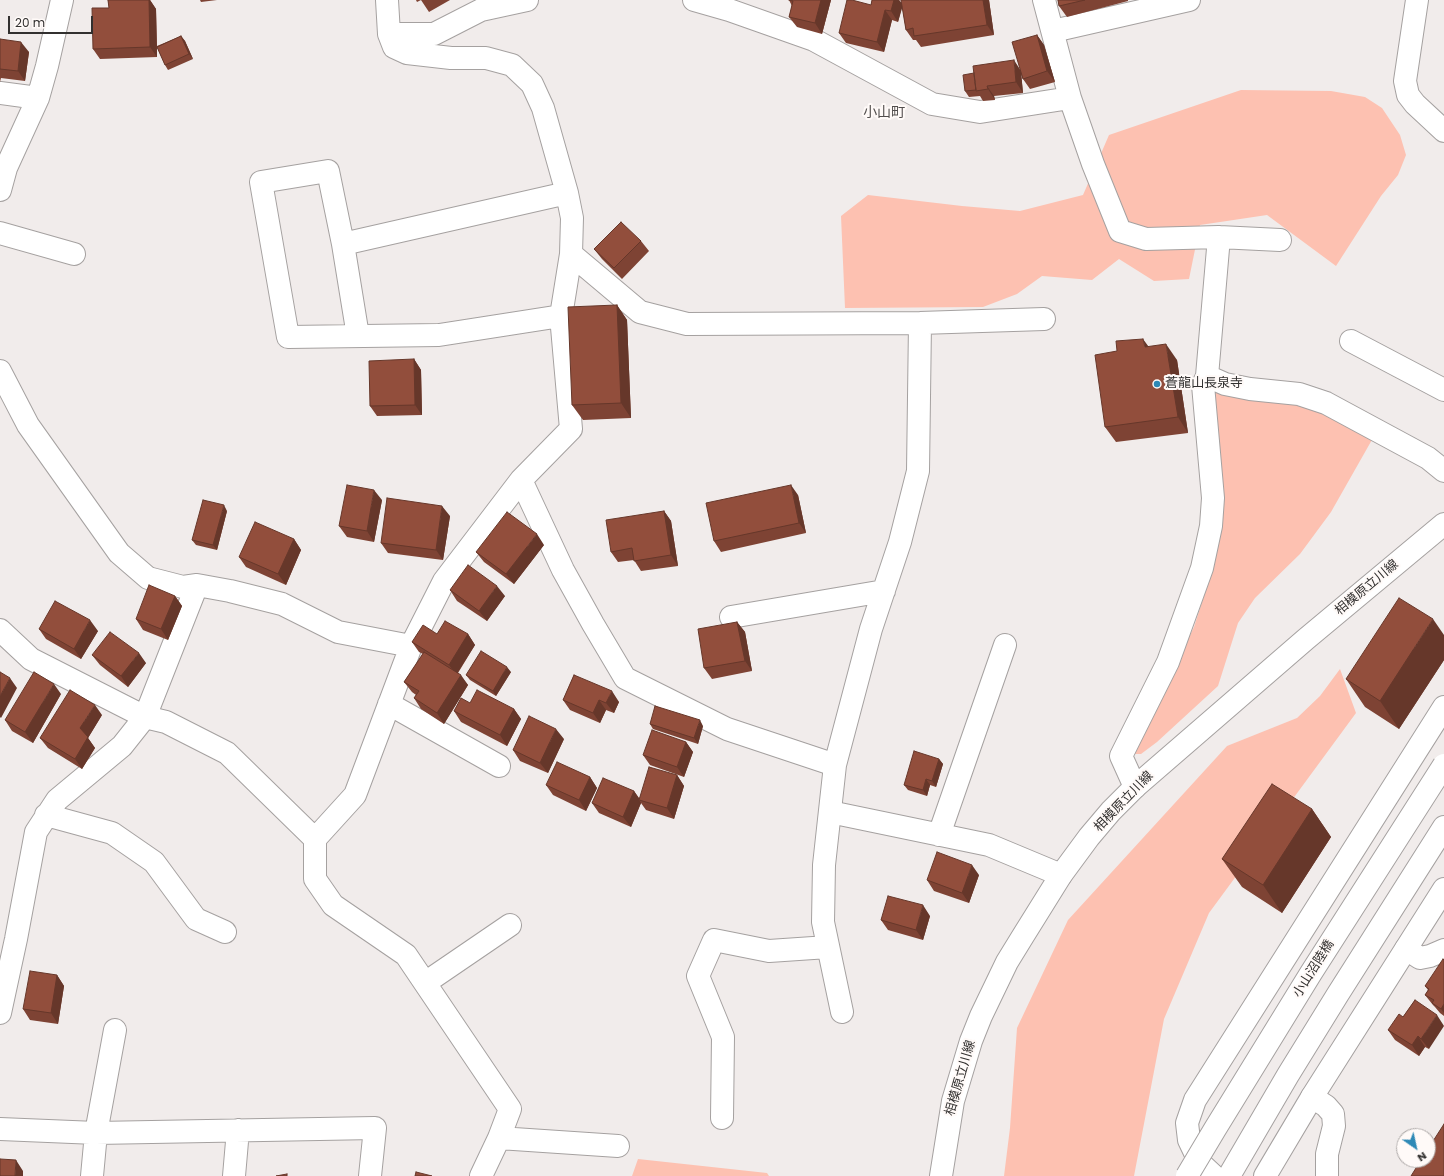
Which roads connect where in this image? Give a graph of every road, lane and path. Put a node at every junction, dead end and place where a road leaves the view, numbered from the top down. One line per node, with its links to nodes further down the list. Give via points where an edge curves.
1 (62, 0): 11 (street)
2 (387, 0): 9 (street)
3 (527, 0): 9 (street, via 481,10 434,34)
4 (694, 0): 12 (street, via 814,40 932,104 980,112)
5 (1044, 0): 8 (street)
6 (1189, 0): 8 (street)
7 (1417, 0): 13 (street, via 1405,81 1408,95 1415,104)
8 (1053, 31): 12 (street)
9 (389, 34): 15 (street, via 394,47 407,53 451,58 486,58 512,65 532,84 543,108)
10 (0, 93): 11 (street)
11 (38, 98): 14 (street, via 6,168)
12 (1070, 98): 17 (street, via 1120,231 1146,239)
13 (1444, 131)
14 (0, 190)
15 (567, 193): 19 (street); 21 (street, via 572,218)
16 (0, 233): 20 (street)
17 (1219, 237): 18 (street); 28 (street)
18 (1280, 240)
19 (344, 244): 25 (street); 25 (street, via 328,171 261,182 288,337)
20 (74, 254)
21 (571, 254): 22 (street); 24 (street, via 640,312 687,324)
22 (560, 316): 25 (street, via 439,335); 31 (street, via 571,428)
23 (1044, 319): 24 (street)
24 (920, 323): 34 (street, via 918,471 900,542)
25 (358, 336)
26 (1351, 340): 29 (street)
27 (0, 371): 33 (street, via 28,425 119,553 148,578 183,587)
28 (1207, 376): 30 (street, via 1225,384 1299,394 1326,403 1428,458); 45 (street, via 1203,385 1213,491 1212,526 1202,568 1168,662 1121,756)
29 (1444, 390)
30 (1444, 471)
31 (521, 480): 38 (street, via 444,581); 42 (street, via 563,570 625,678 727,729)
32 (1444, 524): 45 (street, 相模原立川線)
33 (197, 585): 38 (street, via 282,604 338,632); 41 (street)
34 (884, 591): 35 (street); 42 (street, via 871,629)
35 (731, 617)
36 (0, 630): 41 (street, via 32,659)
37 (1005, 645): 49 (street)
38 (411, 646): 39 (street)
39 (389, 704): 44 (street); 50 (street, via 355,795)
40 (1444, 707): 76 (street, via 1195,1100 1187,1123 1189,1140 1200,1163)
41 (145, 717): 47 (street, via 122,746 57,800); 50 (street, via 166,722 227,753)
42 (835, 765): 46 (street)
43 (1444, 765): 75 (street, 小山沼陸橋, bridge, via 1307,980)
44 (499, 766)
45 (1135, 787): 51 (street, 相模原立川線, via 1111,811)
46 (830, 812): 49 (street); 55 (street, via 824,865 823,915)
47 (46, 815): 54 (street, via 112,833 154,862 196,920); 60 (street, via 36,832)
48 (1444, 827): 77 (street, via 1334,1000)
49 (939, 835): 51 (street, via 989,845)
50 (315, 840): 58 (street, via 315,879 333,905 406,955)
51 (1061, 875): 74 (street, 相模原立川線, via 1007,962 971,1041 953,1101)
52 (1444, 889): 56 (street)
53 (510, 925): 58 (street)
54 (225, 932)
55 (828, 947): 59 (street); 63 (street, via 769,951 714,940 698,976 723,1037)
56 (1406, 949): 57 (street, via 1420,958); 62 (street)
57 (1444, 950)
58 (425, 983): 67 (street, via 510,1109)
59 (842, 1012)
60 (0, 1013)
61 (116, 1030): 66 (street)
62 (1312, 1097): 69 (street); 78 (street, via 1333,1114 1334,1126 1327,1154)
63 (722, 1118)
64 (0, 1129): 66 (street)
65 (238, 1130): 66 (street); 71 (street); 72 (street, via 374,1128)
66 (96, 1133): 70 (street)
67 (499, 1138): 68 (street); 73 (street)
68 (618, 1146)
69 (1264, 1175)
70 (92, 1176)
71 (234, 1176)
72 (370, 1176)
73 (481, 1176)
74 (941, 1176)
75 (1188, 1176)
76 (1214, 1176)
77 (1229, 1176)
78 (1327, 1176)

